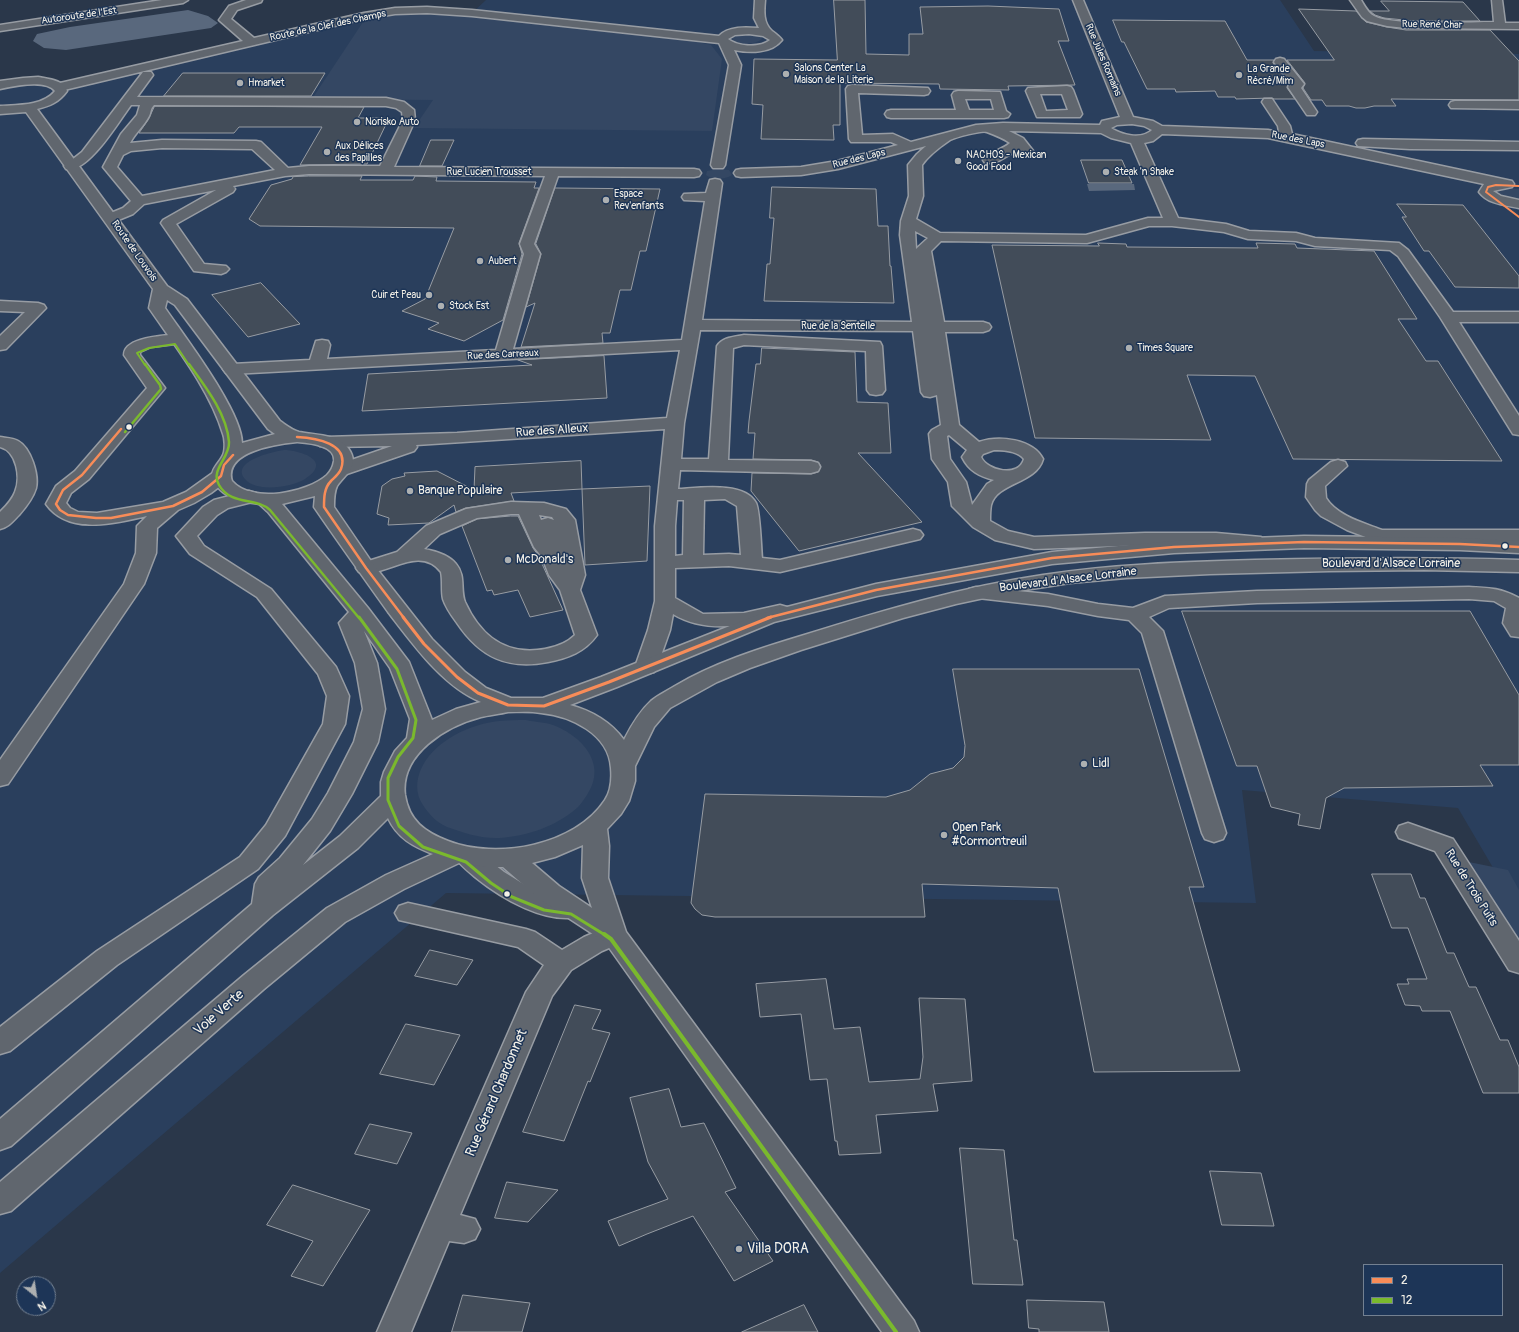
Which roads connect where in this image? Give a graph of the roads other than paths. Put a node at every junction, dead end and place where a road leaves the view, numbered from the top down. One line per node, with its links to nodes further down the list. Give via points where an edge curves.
1 (155, 0): 12 (main road, Autoroute de l’Est)
2 (183, 0): 15 (main road, Autoroute de l’Est)
3 (257, 0): 19 (main road, via 233,8 225,20)
4 (760, 0): 10 (main road)
5 (1078, 0): 39 (main road, Rue Jules Romains)
6 (1355, 0): 13 (main road, Rue René Char, via 1371,19 1387,23)
7 (1497, 0): 13 (main road)
8 (578, 13): 11 (main road, via 541,12)
9 (621, 15): 16 (main road)
10 (758, 16): 17 (main road); 18 (main road)
11 (533, 20): 16 (main road, Route de la Clef des Champs); 19 (main road, Route de la Clef des Champs, via 442,11 395,11)
12 (0, 22)
13 (1500, 26): 14 (main road, Rue René Char)
14 (1519, 26)
15 (0, 28)
16 (612, 28): 18 (main road, Route de la Clef des Champs)
17 (769, 34): 18 (main road, via 753,31); 20 (main road, via 776,40)
18 (728, 37): 20 (main road, via 743,48); 22 (main road)
19 (252, 42): 25 (main road, Route de la Clef des Champs)
20 (766, 46): 22 (main road, via 749,52)
21 (1280, 62): 35 (main road, via 1298,84 1294,87)
22 (735, 65): 54 (main road)
23 (147, 75): 28 (main road)
24 (5, 80): 25 (main road, via 46,82)
25 (60, 87): 33 (main road, via 61,91 55,98)
26 (888, 90): 27 (main road); 36 (main road); 46 (main road, via 852,90 855,133 856,139)
27 (924, 91)
28 (128, 101): 29 (main road); 55 (main road, via 87,155)
29 (152, 101): 51 (main road, via 145,107 143,116 128,134); 58 (main road, via 386,102 400,105 408,110 409,120)
30 (1268, 102): 44 (main road)
31 (1455, 105): 32 (main road)
32 (1519, 105)
33 (29, 107): 34 (main road); 55 (main road, Route de Louvois)
34 (0, 110)
35 (1311, 112)
36 (891, 114): 37 (main road); 46 (main road)
37 (964, 114): 38 (main road); 38 (main road, via 958,95 996,95)
38 (1001, 114): 40 (main road, via 1029,114)
39 (1128, 120): 41 (main road, via 1107,124); 43 (main road, via 1149,123)
40 (1037, 128): 41 (main road, Rue des Laps); 42 (main road, Rue des Laps, via 1003,127)
41 (1104, 129): 47 (main road, via 1121,138)
42 (976, 130): 45 (main road, Rue des Laps); 48 (main road, Rue des Laps, via 1007,134)
43 (1159, 130): 44 (main road, Rue des Laps); 47 (main road, via 1157,135)
44 (1285, 132): 50 (main road, via 1323,132 1342,139 1367,143); 57 (main road, Rue des Laps)
45 (946, 136): 49 (main road, Rue des Laps); 71 (main road, via 923,154 915,164 916,196)
46 (893, 138): 49 (main road)
47 (1136, 139): 72 (main road)
48 (1018, 141): 52 (main road, Rue des Laps); 53 (main road, via 1016,145)
49 (909, 145): 61 (main road, Rue des Laps, via 838,165 801,171)
50 (1519, 146)
51 (119, 151): 59 (main road, via 146,144 256,145); 67 (main road, via 110,167)
52 (1027, 152)
53 (990, 160)
54 (718, 165): 56 (main road, Rue Lucien Trousset); 61 (main road, via 736,168)
55 (71, 166): 70 (main road, Route de Louvois)
56 (694, 168): 60 (main road, Rue Lucien Trousset); 64 (main road, via 694,176)
57 (1435, 170): 63 (main road, Rue des Laps); 66 (main road, Rue des Laps)
58 (385, 171): 59 (main road, Rue Lucien Trousset); 60 (main road, Rue Lucien Trousset)
59 (285, 172): 62 (main road, Rue Lucien Trousset)
60 (553, 172): 87 (main road, via 527,244 532,254)
61 (741, 174): 64 (main road)
62 (242, 180): 67 (main road, Rue Lucien Trousset); 74 (main road, Rue Lucien Trousset, via 168,223 200,268)
63 (1513, 185): 66 (main road, via 1488,187 1486,192)
64 (714, 190): 65 (main road); 79 (main road)
65 (689, 197)
66 (1493, 198): 68 (main road); 69 (main road, Rue des Laps)
67 (139, 201): 70 (main road, Rue Lucien Trousset, via 128,211)
68 (1519, 204)
69 (1519, 217)
70 (111, 218): 75 (main road, Route de Louvois)
71 (908, 221): 73 (main road); 80 (main road, via 907,235)
72 (1172, 222): 73 (main road, via 1148,222 1087,239); 77 (main road, via 1226,228 1248,235 1394,246 1403,253)
73 (937, 237): 80 (main road, via 923,250)
74 (221, 269)
75 (161, 289): 82 (main road, via 157,308); 89 (main road, Route de Louvois, via 181,302)
76 (0, 306): 84 (main road, via 38,308)
77 (1448, 317): 78 (main road); 92 (main road)
78 (1519, 317)
79 (693, 325): 80 (main road, Rue de la Sentelle); 83 (main road); 86 (main road)
80 (928, 327): 81 (main road, Rue de la Sentelle); 93 (main road)
81 (983, 327)
82 (177, 339): 99 (main road, via 198,368 223,411 233,436); 108 (main road, via 146,343 132,350 132,355 156,388 82,475)
83 (732, 342): 90 (main road, via 744,340 874,346); 101 (main road, via 725,346)
84 (0, 345)
85 (322, 345): 88 (main road)
86 (689, 345): 87 (main road, Rue des Carreaux); 91 (main road)
87 (503, 355): 88 (main road, Rue des Carreaux)
88 (317, 365): 89 (main road, Rue des Carreaux)
89 (232, 369): 94 (main road, Route de Louvois, via 274,425)
90 (876, 390)
91 (675, 423): 95 (main road, Rue des Alleux); 100 (main road)
92 (1519, 430)
93 (944, 431): 98 (main road); 115 (main road, via 941,459 957,482 962,506)
94 (297, 437): 97 (main road); 99 (main road, via 262,442 246,447)
95 (430, 439): 97 (main road, Rue des Alleux); 106 (main road, Rue des Alleux)
96 (0, 442): 107 (main road, via 9,443 19,449 24,463)
97 (326, 442): 106 (main road, via 342,454 344,462)
98 (976, 450): 104 (main road, via 972,454 972,459 974,465 980,469 998,475); 104 (main road, via 983,446 1002,444 1028,452 1032,457 1031,467)
99 (234, 455): 105 (main road, via 224,466)
100 (671, 464): 101 (main road); 110 (main road)
101 (718, 465): 103 (main road)
102 (1338, 466): 117 (main road, via 1316,484 1317,500 1333,516 1367,532 1379,536)
103 (811, 467)
104 (1018, 474): 115 (main road, via 994,488 982,503)
105 (221, 476): 111 (main road, via 229,489); 112 (main road, via 202,492)
106 (335, 476): 111 (main road, Rue des Alleux, via 316,490 300,495 282,499); 125 (main road, via 324,497 324,507)
107 (27, 488): 108 (main road); 114 (main road, via 17,506)
108 (63, 490): 112 (main road, via 56,504 68,515 81,518 111,518)
109 (694, 494): 110 (main road); 121 (main road); 123 (main road, via 727,493 747,504)
110 (668, 495): 122 (main road)
111 (257, 498): 131 (main road, via 275,508); 152 (main road, via 221,504 210,511 186,536 197,550 264,592 328,672 338,696 334,724 276,830 249,863 107,958)
112 (173, 506): 139 (main road, via 147,526 146,553 134,584)
113 (520, 511): 120 (main road, via 472,513 454,520 433,530); 126 (main road, via 548,524 556,533 558,546 551,555 559,575); 126 (main road, via 544,509 559,513 565,520 575,575)
114 (0, 523)
115 (980, 523): 118 (main road, via 1002,536 1034,543 1216,539)
116 (913, 535): 123 (main road, via 780,566)
117 (1519, 536)
118 (1287, 543): 119 (main road, Boulevard d'Alsace Lorraine); 127 (main road, Boulevard d'Alsace Lorraine, via 1174,547 1052,558)
119 (1519, 547)
120 (403, 557): 125 (main road); 126 (main road, via 421,554 445,564 453,575 454,600 470,628 494,651 515,658 543,657 566,651 583,640 586,634)
121 (694, 561): 122 (main road); 123 (main road, via 729,560)
122 (665, 562): 129 (main road)
123 (752, 563)
124 (1519, 566): 128 (main road, Boulevard d'Alsace Lorraine, via 1314,564 1174,568 1080,576)
125 (366, 568): 135 (main road, via 424,644 457,677 478,693)
126 (570, 590)
127 (876, 590): 129 (main road, via 744,619 702,620); 134 (main road, Boulevard d'Alsace Lorraine, via 767,618)
128 (976, 593): 132 (main road, via 1048,600); 138 (main road, Boulevard d'Alsace Lorraine, via 889,615 765,654 697,682 657,707 638,733)
129 (665, 601): 134 (main road, via 659,630)
130 (1518, 604): 132 (main road, via 1498,596 1469,594 1257,598 1165,602); 133 (main road, via 1514,623)
131 (361, 612): 137 (main road, via 401,668 421,719); 146 (main road, via 350,624 366,663 374,709 366,742 340,794 320,825 289,864 268,884)
132 (1135, 615): 143 (main road, via 1152,631)
133 (1519, 631)
134 (646, 667): 136 (main road, Boulevard d'Alsace Lorraine)
135 (508, 705): 136 (main road); 137 (main road, via 474,711 444,723)
136 (544, 706): 138 (main road, via 574,713 599,726 616,744)
137 (418, 740): 140 (main road, via 402,759 393,778)
138 (624, 765): 141 (main road, via 623,786 613,807)
139 (0, 778)
140 (393, 799): 144 (main road, via 403,823 425,842); 146 (main road, via 349,842)
141 (594, 826): 145 (main road, via 570,842 541,853); 149 (main road, via 595,878)
142 (1408, 832): 151 (main road, Rue de Trois Puits, via 1444,845)
143 (1214, 833)
144 (463, 856): 145 (main road); 147 (main road, via 514,893 545,905); 154 (main road, Voie Verte, via 394,882 336,915 254,982)
145 (509, 858): 147 (main road)
146 (264, 908): 153 (main road)
147 (573, 909): 149 (main road)
148 (408, 913): 150 (main road, via 526,939)
149 (614, 935): 150 (main road, Rue Gérard Chardonnet); 156 (main road)
150 (561, 963): 155 (main road, Rue Gérard Chardonnet, via 540,992 452,1228)
151 (1519, 963)
152 (0, 1043)
153 (0, 1137)
154 (0, 1201)
155 (394, 1332)
156 (902, 1332)

